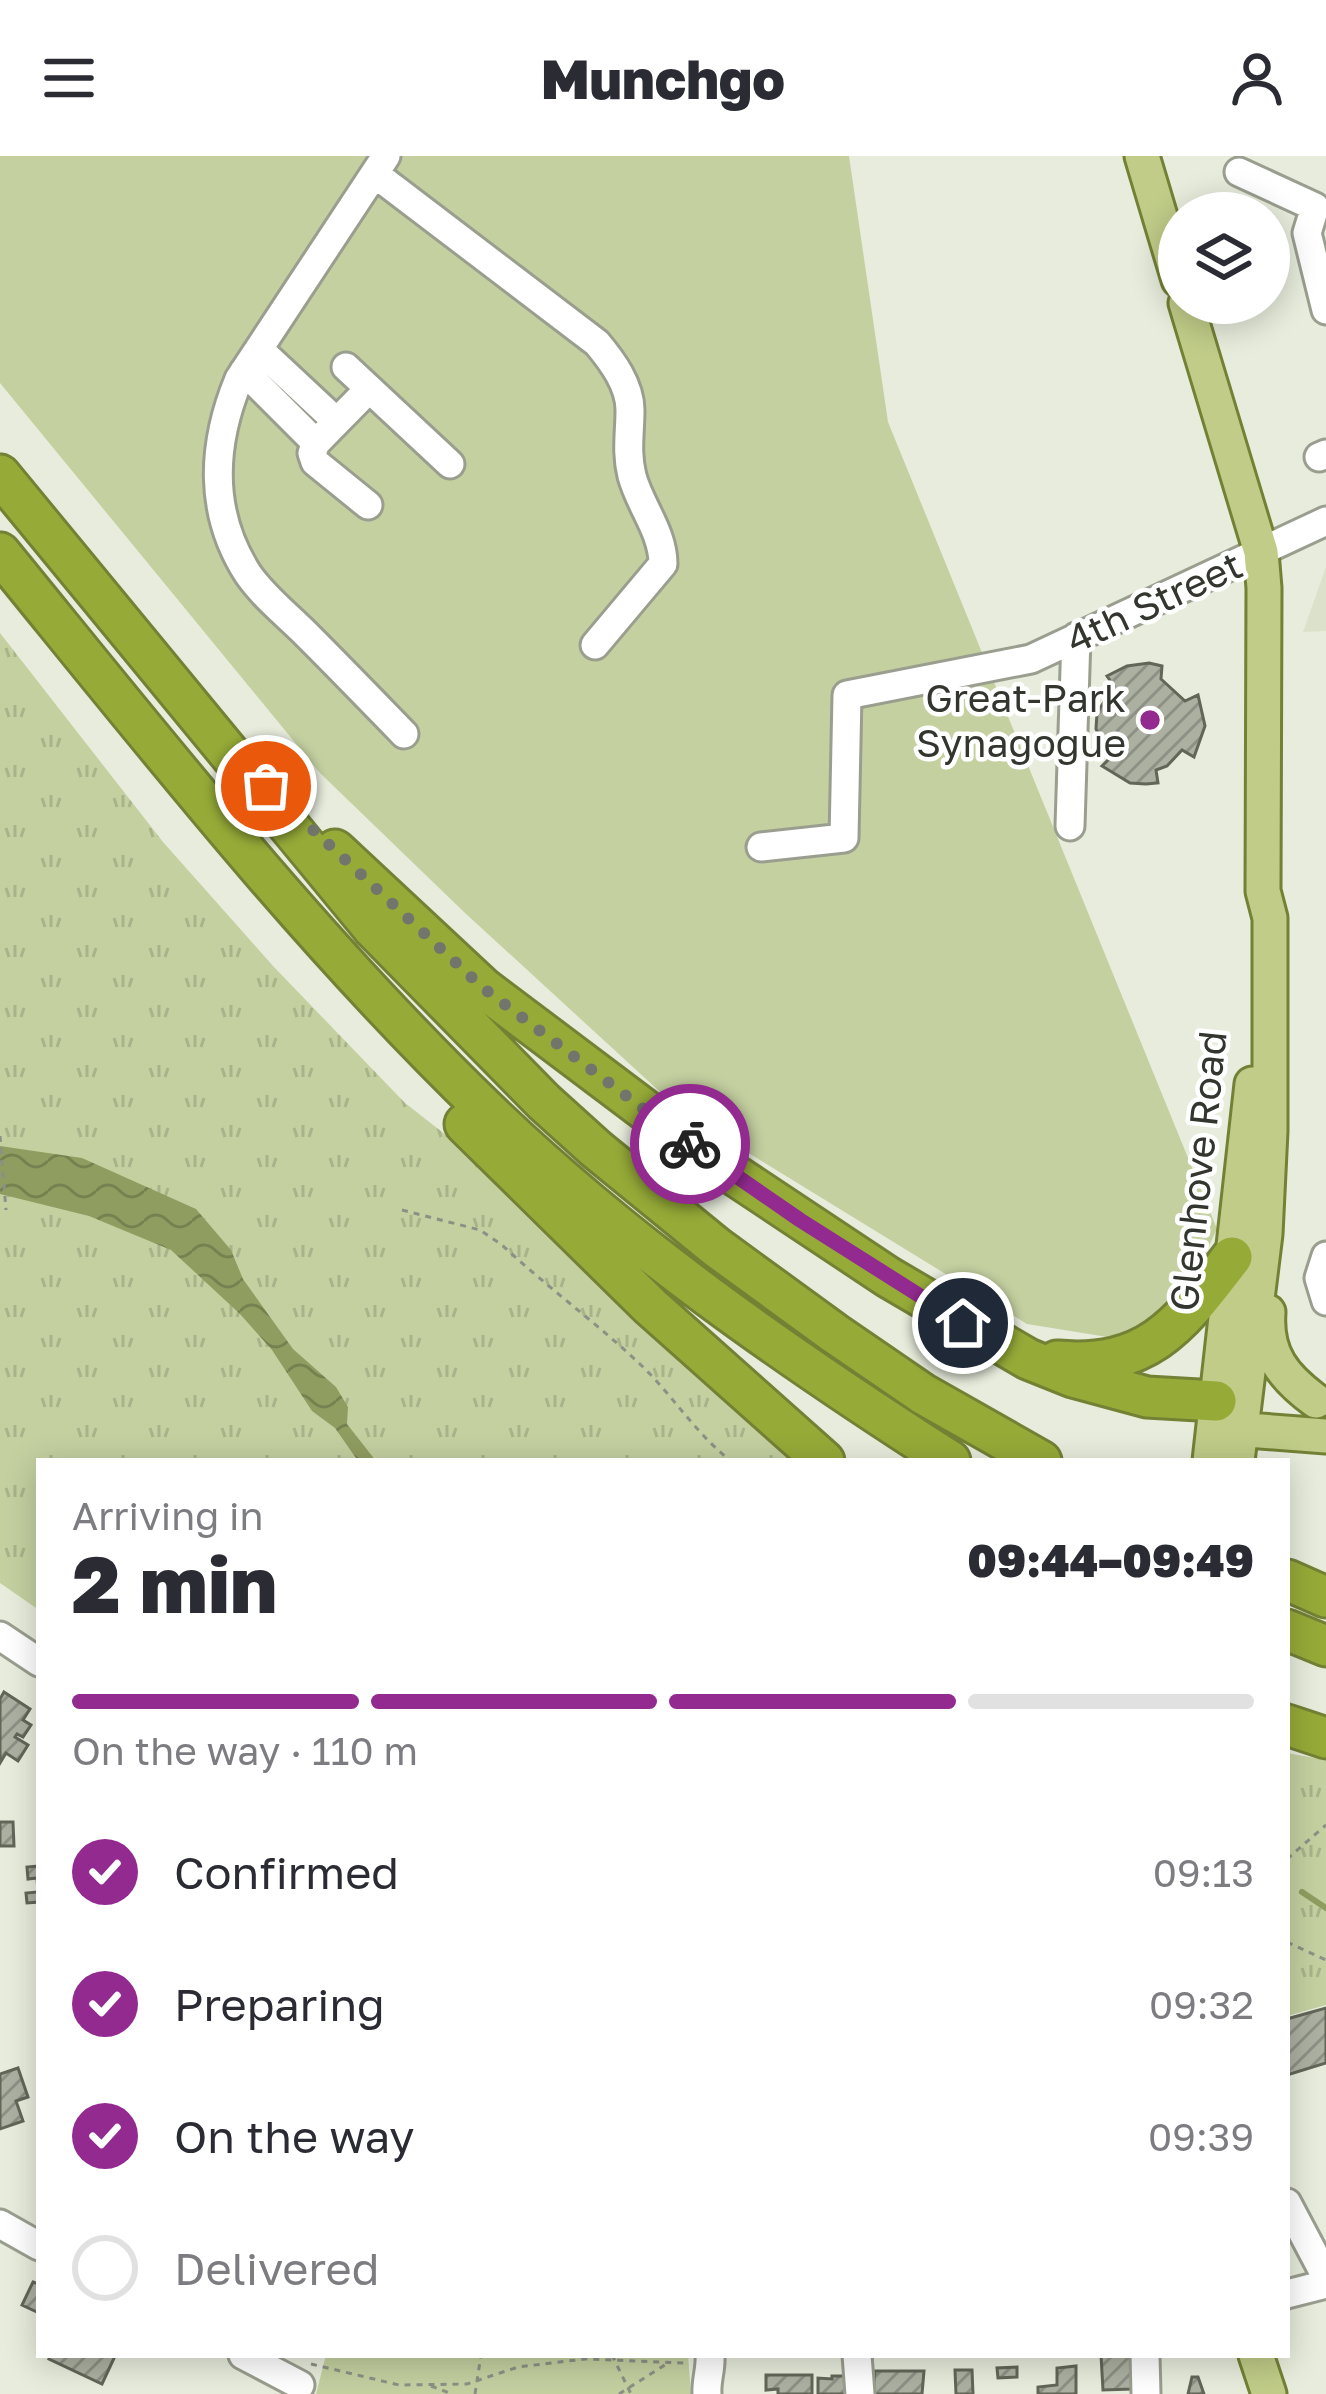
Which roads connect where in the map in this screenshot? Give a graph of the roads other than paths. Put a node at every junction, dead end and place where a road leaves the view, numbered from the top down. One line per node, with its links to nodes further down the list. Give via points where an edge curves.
1 (1142, 156): 4 (main road)
2 (380, 165): 7 (street); 19 (street, via 597,343 618,372 630,409 632,478 663,564)
3 (1239, 172): 5 (street, via 1315,207 1307,233)
4 (1158, 210)
5 (1326, 310)
6 (1192, 324): 16 (main road, Glenhove Road)
7 (252, 361): 10 (street); 11 (street); 21 (street, via 227,408 216,461 229,538 250,577)
8 (346, 367): 9 (street)
9 (369, 389): 10 (street); 12 (street)
10 (336, 421): 11 (street)
11 (316, 443): 14 (street, via 315,462)
12 (450, 464)
13 (0, 475): 20 (highway)
14 (368, 506)
15 (1326, 520): 16 (street, 4th Street)
16 (1261, 552): 18 (street, 4th Street); 26 (main road, Glenhove Road, via 1263,891)
17 (0, 553): 24 (highway)
18 (1076, 637): 22 (street); 23 (street, 4th Street, via 1031,658 847,695 844,838)
19 (595, 645)
20 (190, 708): 28 (highway, via 483,988 800,1220); 34 (highway, via 373,928 596,1150 834,1333)
21 (404, 734)
22 (1070, 826)
23 (760, 848)
24 (383, 1005): 32 (highway, via 397,1050 474,1133); 33 (highway, via 620,1228 794,1360)
25 (1326, 1256): 27 (street, via 1319,1278)
26 (1246, 1266): 28 (highway, via 1157,1342 1110,1360); 29 (main road, via 1267,1292 1269,1347 1284,1373); 30 (main road, Glenhove Road)
27 (1326, 1301)
28 (1028, 1359): 30 (highway)
29 (1321, 1401): 30 (main road)
30 (1230, 1424): 31 (main road); 35 (main road, Glenhove Road)
31 (1326, 1436)
32 (821, 1458)
33 (945, 1458)
34 (1036, 1458)
35 (1212, 1458)
36 (1290, 1581): 37 (highway)
37 (1326, 1597)
38 (1290, 1631): 40 (highway)
39 (0, 1636): 41 (street)
40 (1326, 1646)
41 (36, 1660)
42 (1290, 1726): 43 (highway)
43 (1326, 1738)
44 (1290, 1745): 45 (highway)
45 (1326, 1748)
46 (1290, 2210): 49 (street)
47 (0, 2224): 48 (street)
48 (36, 2244)
49 (1326, 2280): 50 (street)
50 (1290, 2293)
51 (252, 2358): 55 (street)
52 (857, 2358): 56 (street)
53 (1145, 2358): 57 (street)
54 (1257, 2358): 58 (main road)
55 (303, 2374)
56 (860, 2394)
57 (1146, 2394)
58 (1269, 2394)

